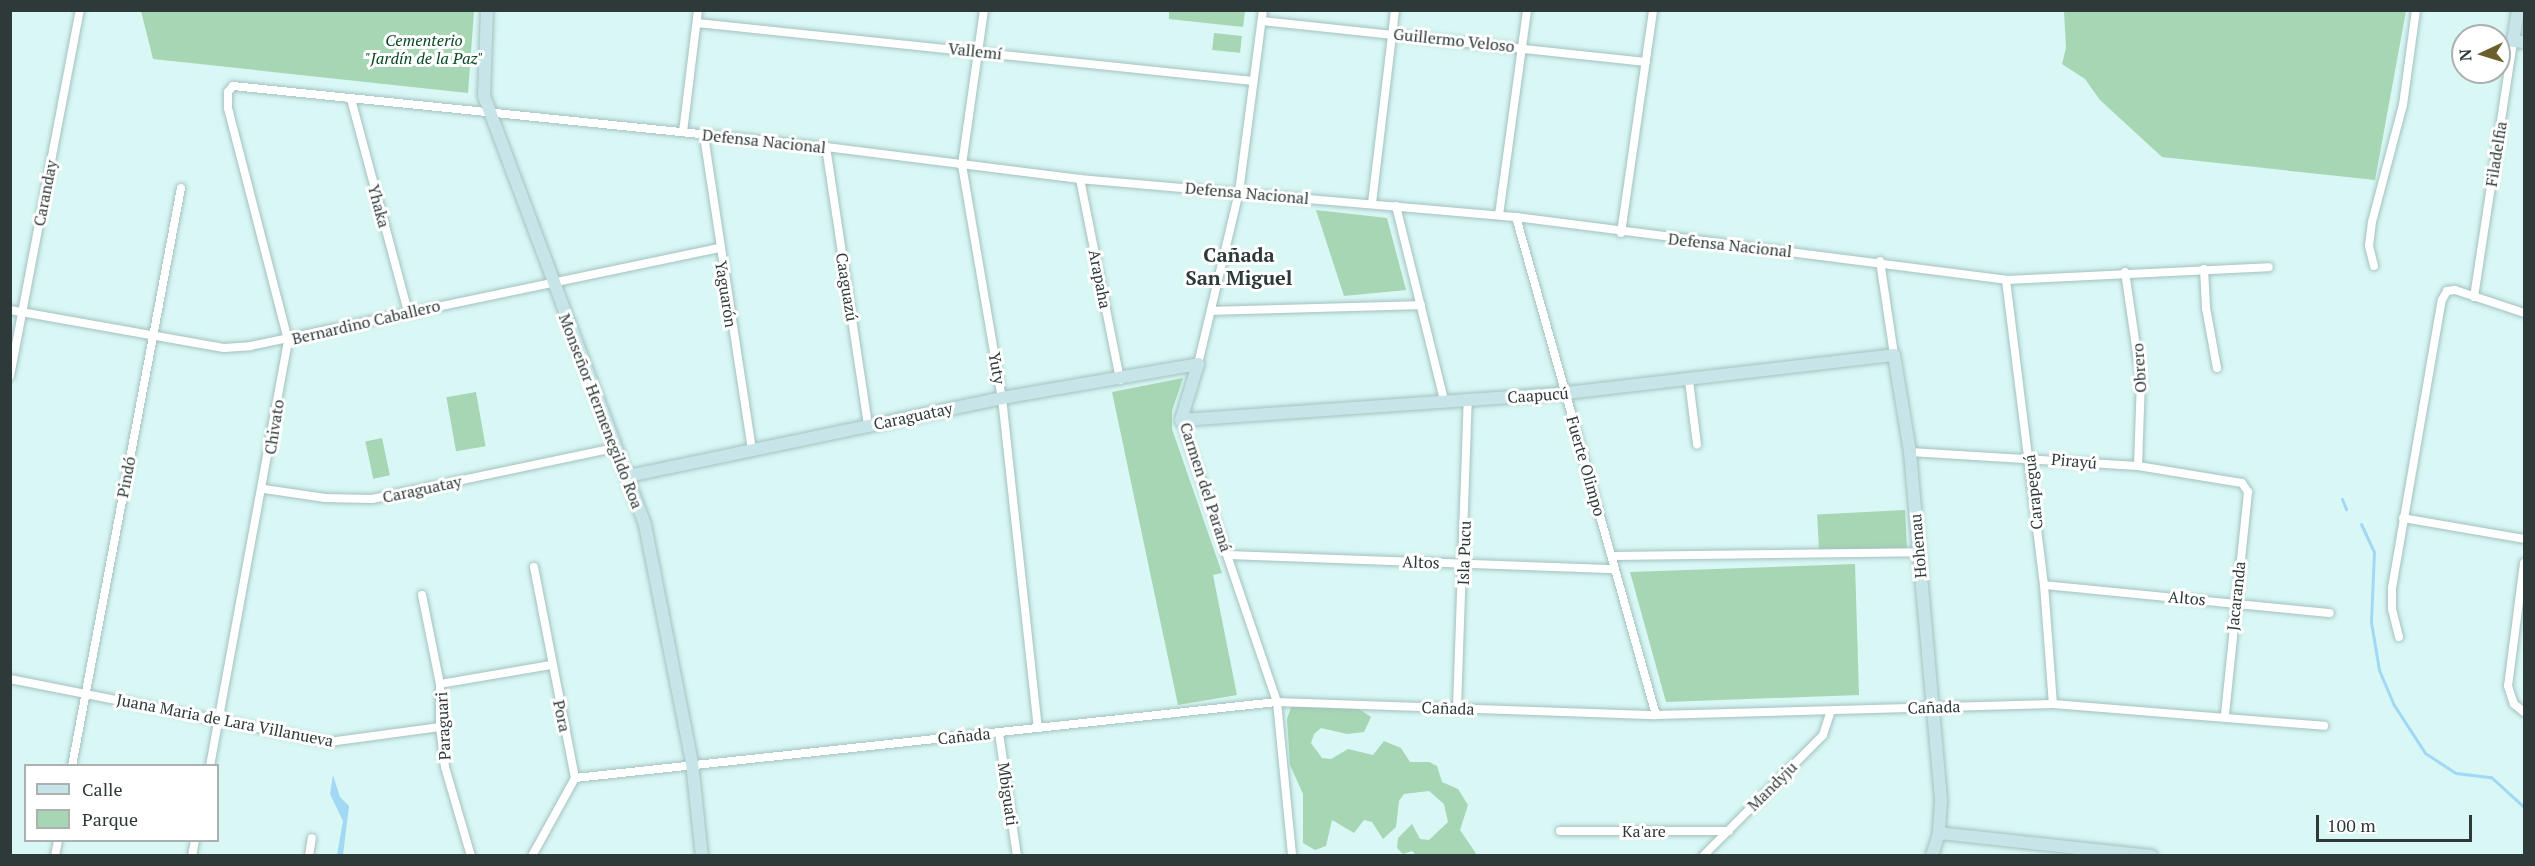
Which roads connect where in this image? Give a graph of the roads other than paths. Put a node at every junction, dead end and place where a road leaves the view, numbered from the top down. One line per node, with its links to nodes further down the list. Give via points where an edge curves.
1 (80, 10): 46 (street, Caranday)
2 (488, 10): 21 (street, Monseñor Hermenegildo Roa, via 484,78)
3 (698, 10): 12 (street)
4 (984, 10): 16 (street, Yuty)
5 (1263, 10): 11 (street, Carmen del Paraná)
6 (1395, 10): 13 (street)
7 (1527, 10): 15 (street)
8 (1653, 10): 17 (street)
9 (2415, 10): 36 (street, via 2403,105 2372,222 2369,246)
10 (2518, 10): 14 (street, Filadelfia)
11 (1262, 21): 13 (street, Guillermo Veloso); 18 (street, Carmen del Paraná)
12 (697, 22): 16 (street, Vallemí); 22 (street)
13 (1392, 34): 15 (street, Guillermo Veloso); 29 (street)
14 (2519, 41): 42 (street, Filadelfia)
15 (1522, 48): 17 (street, Guillermo Veloso); 31 (street)
16 (978, 51): 18 (street, Vallemí); 25 (street, Yuty)
17 (1646, 62): 33 (street)
18 (1253, 81): 28 (street, Carmen del Paraná)
19 (228, 92): 20 (street, Defensa Nacional, via 241,85); 50 (street, Chivato, via 228,108)
20 (351, 99): 21 (street, Defensa Nacional); 47 (street, Yhaka)
21 (488, 111): 22 (street, Defensa Nacional); 41 (street, Monseñor Hermenegildo Roa)
22 (683, 132): 23 (street, Defensa Nacional)
23 (704, 136): 24 (street, Defensa Nacional); 34 (street, Yaguarón)
24 (826, 147): 25 (street, Defensa Nacional); 62 (street, Caaguazú)
25 (962, 165): 26 (street, Defensa Nacional); 58 (street, Yuty)
26 (1080, 179): 28 (street, Defensa Nacional); 55 (street, Arapaha)
27 (181, 188): 49 (street, Pindó)
28 (1239, 192): 29 (street, Defensa Nacional); 45 (street, Carmen del Paraná)
29 (1371, 203): 30 (street, Defensa Nacional)
30 (1396, 206): 31 (street, Defensa Nacional); 43 (street)
31 (1499, 215): 32 (street, Defensa Nacional)
32 (1516, 217): 33 (street, Defensa Nacional); 57 (street, Fuerte Olimpo)
33 (1621, 233): 35 (street, Defensa Nacional)
34 (719, 248): 41 (street, Bernardino Caballero); 65 (street, Yaguarón)
35 (1880, 261): 40 (street, Defensa Nacional); 51 (street, Hohenau)
36 (2374, 266)
37 (2269, 267): 38 (street, Defensa Nacional)
38 (2204, 269): 39 (street, Defensa Nacional); 53 (street, via 2206,309)
39 (2125, 272): 40 (street, Defensa Nacional); 68 (street, Obrero, via 2141,381)
40 (2006, 280): 67 (street, Carapeguá)
41 (551, 282): 47 (street, Bernardino Caballero); 64 (street, Monseñor Hermenegildo Roa)
42 (2474, 297): 48 (street); 72 (street, via 2455,290 2447,291 2442,300)
43 (1421, 305): 45 (street); 60 (street)
44 (10, 310): 46 (street, Bernardino Caballero)
45 (1210, 311): 52 (street, Carmen del Paraná)
46 (23, 312): 49 (street, Bernardino Caballero); 54 (street, Caranday)
47 (408, 312): 50 (street, Bernardino Caballero)
48 (2524, 313)
49 (153, 337): 50 (street, Bernardino Caballero, via 224,348); 89 (street, Pindó)
50 (288, 340): 71 (street, Chivato)
51 (1894, 355): 56 (street, Caapucú); 66 (street, Hohenau)
52 (1198, 364): 55 (street, Caraguatay); 61 (street, Carmen del Paraná)
53 (2217, 368)
54 (10, 376)
55 (1120, 380): 58 (street, Caraguatay)
56 (1689, 381): 57 (street, Caapucú); 63 (street)
57 (1566, 393): 59 (street, Caapucú); 76 (street, Fuerte Olimpo)
58 (1002, 398): 62 (street, Caraguatay); 101 (street, Yuty)
59 (1468, 399): 60 (street, Caapucú); 78 (street, Isla Pucu)
60 (1444, 400): 61 (street, Caapucú)
61 (1181, 420): 75 (street, Carmen del Paraná)
62 (868, 426): 65 (street, Caraguatay)
63 (1697, 444)
64 (615, 448): 69 (street, Monseñor Hermenegildo Roa); 71 (street, Caraguatay, via 372,499 325,498)
65 (752, 450): 69 (street, Caraguatay)
66 (1910, 452): 67 (street, Pirayú); 74 (street, Hohenau)
67 (2030, 457): 68 (street, Pirayú); 81 (street, Carapeguá)
68 (2138, 466): 70 (street, Pirayú)
69 (629, 476): 103 (street, Monseñor Hermenegildo Roa, via 645,525)
70 (2238, 480): 83 (street, Jacaranda, via 2248,492)
71 (264, 489): 98 (street, Chivato)
72 (2403, 518): 73 (street); 85 (street, via 2392,588)
73 (2524, 539)
74 (1919, 552): 76 (street); 92 (street, Hohenau)
75 (1228, 555): 78 (street, Altos); 90 (street, Carmen del Paraná)
76 (1612, 556): 80 (street, Fuerte Olimpo)
77 (2524, 563): 95 (street, via 2508,686 2514,704)
78 (1464, 564): 80 (street, Altos); 93 (street, Isla Pucu)
79 (534, 567): 86 (street, Pora)
80 (1615, 569): 96 (street, Fuerte Olimpo)
81 (2044, 585): 83 (street, Altos); 91 (street, Carapeguá)
82 (422, 595): 88 (street, Paraguari)
83 (2235, 603): 84 (street, Altos); 97 (street, Jacaranda)
84 (2330, 613)
85 (2398, 637)
86 (551, 665): 88 (street); 106 (street, Pora)
87 (10, 679): 89 (street, Juana Maria de Lara Villanueva)
88 (440, 684): 100 (street, Paraguari)
89 (85, 694): 98 (street, Juana Maria de Lara Villanueva); 104 (street, Pindó)
90 (1277, 702): 93 (street, Cañada); 101 (street, Cañada); 116 (street, Carmen del Paraná)
91 (2054, 704): 92 (street, Cañada); 97 (street, Cañada)
92 (1933, 706): 94 (street, Cañada); 109 (street, Hohenau, via 1941,801)
93 (1457, 708): 96 (street, Cañada)
94 (1831, 711): 96 (street, Cañada); 108 (street, Mandyju, via 1823,735)
95 (2524, 712)
96 (1656, 715)
97 (2225, 716): 99 (street, Cañada)
98 (219, 721): 100 (street, Juana Maria de Lara Villanueva, via 329,742); 105 (street, Chivato)
99 (2324, 726)
100 (440, 727): 112 (street, Paraguari, via 445,767)
101 (1038, 728): 102 (street, Cañada)
102 (999, 733): 103 (street, Cañada); 115 (street, Mbiguati)
103 (692, 763): 106 (street, Cañada); 114 (street, Monseñor Hermenegildo Roa)
104 (72, 764)
105 (210, 764)
106 (575, 778): 113 (street)
107 (1560, 831): 108 (street, Ka'are)
108 (1729, 831): 117 (street, Mandyju)
109 (1939, 833): 118 (street, Hohenau); 119 (street)
110 (312, 838): 111 (street)
111 (309, 855)
112 (471, 855)
113 (532, 855)
114 (702, 855)
115 (1017, 855)
116 (1292, 855)
117 (1702, 855)
118 (1932, 855)
119 (2152, 855)

